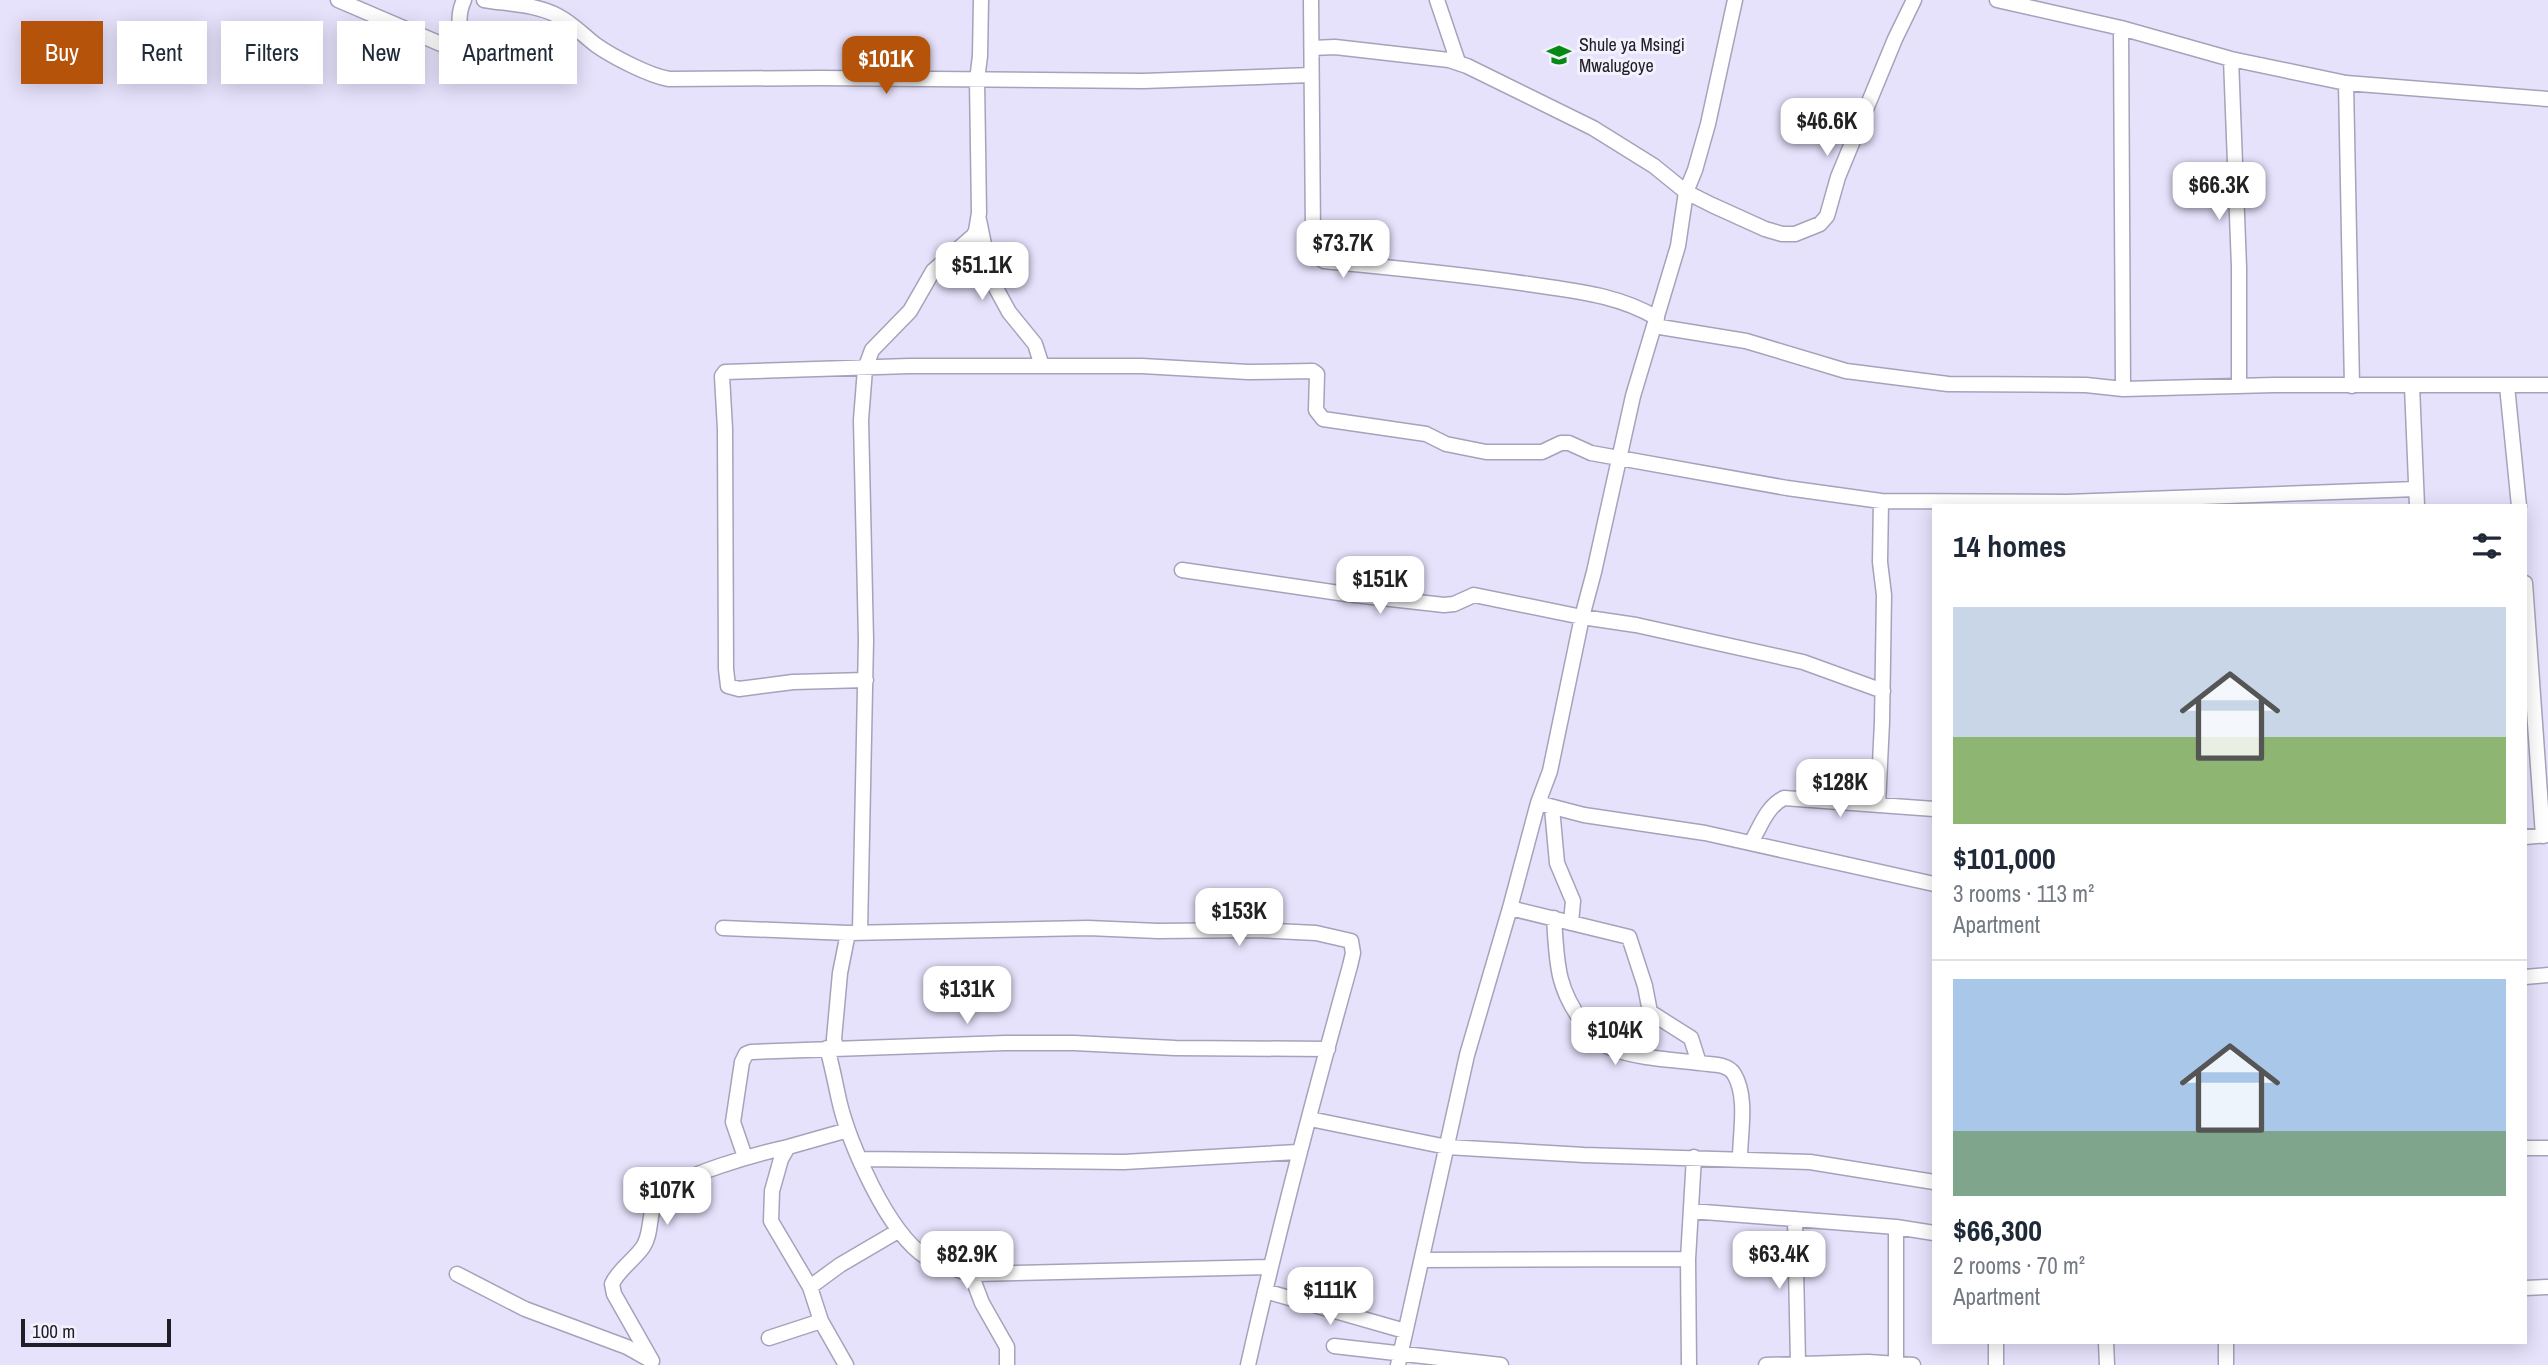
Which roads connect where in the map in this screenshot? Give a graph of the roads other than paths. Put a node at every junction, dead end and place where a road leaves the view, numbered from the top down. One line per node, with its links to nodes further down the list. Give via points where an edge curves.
1 (338, 0): 2 (street, via 469,56 459,19)
2 (464, 0)
3 (484, 0): 15 (street, via 555,14 609,53 660,78)
4 (981, 0): 15 (street)
5 (1311, 0): 11 (street)
6 (1437, 0): 13 (street)
7 (1735, 0): 18 (street, via 1708,124)
8 (1914, 0): 18 (street, via 1838,177 1827,216 1819,224 1796,234 1782,234)
9 (1997, 0): 10 (street)
10 (2121, 28): 12 (street); 28 (street)
11 (1312, 48): 13 (street); 14 (street)
12 (2231, 59): 16 (street); 24 (street)
13 (1458, 62): 18 (street, via 1593,128)
14 (1311, 75): 15 (street); 20 (street, via 1313,235 1318,258 1464,274 1602,296 1626,301)
15 (977, 80): 19 (street)
16 (2346, 83): 17 (street); 25 (street)
17 (2548, 99)
18 (1686, 192): 20 (street, via 1678,246)
19 (978, 218): 21 (street, via 991,279 1009,312 1035,344); 22 (street, via 973,236 933,271 910,311 872,351)
20 (1656, 322): 28 (street, via 1886,377 1948,384); 29 (street)
21 (1042, 366): 22 (street); 29 (street, via 1313,371 1317,374 1316,410 1323,419 1426,434 1446,444 1486,452 1542,452 1569,443 1591,453)
22 (865, 369): 40 (street, via 861,420); 40 (street, via 729,371 722,376 728,686)
23 (2548, 385): 27 (street)
24 (2239, 386): 25 (street); 28 (street)
25 (2352, 386): 26 (street)
26 (2412, 386): 27 (street); 30 (street)
27 (2507, 386): 36 (street)
28 (2123, 388)
29 (1619, 457): 32 (street); 39 (street)
30 (2416, 489): 31 (street); 35 (street)
31 (2296, 500): 33 (street)
32 (1881, 501): 34 (street); 41 (street)
33 (2180, 502): 34 (street)
34 (2067, 504)
35 (2417, 504)
36 (2519, 504)
37 (1182, 570): 39 (street, via 1444,606 1474,595)
38 (2527, 607): 45 (street)
39 (1582, 617): 41 (street, via 1803,662); 43 (street)
40 (866, 680): 53 (street)
41 (1883, 691): 42 (street)
42 (1878, 805): 44 (street); 47 (street, via 1784,798 1767,814)
43 (1545, 806): 47 (street); 49 (street); 51 (street, via 1557,863 1573,901)
44 (1932, 809)
45 (2546, 836): 46 (street)
46 (2527, 837)
47 (1751, 843): 48 (street)
48 (1932, 884)
49 (1510, 908): 50 (street); 62 (street, via 1467,1055)
50 (1554, 918): 51 (street); 58 (street, via 1557,963 1566,997 1600,1042 1612,1049)
51 (1571, 923): 58 (street, via 1624,934 1632,940 1650,1013 1691,1038)
52 (723, 928): 53 (street)
53 (854, 933): 56 (street, via 840,973); 57 (street, via 1088,928 1257,930 1344,938 1351,941 1353,953)
54 (2548, 975): 55 (street)
55 (2527, 977)
56 (831, 1048): 57 (street, via 1019,1043); 60 (street); 66 (street, via 751,1052 744,1058 733,1122)
57 (1328, 1049): 59 (street)
58 (1699, 1063): 68 (street, via 1733,1072 1741,1097)
59 (1310, 1119): 62 (street); 65 (street)
60 (848, 1129): 61 (street); 69 (street)
61 (788, 1147): 66 (street); 81 (street, via 772,1191 770,1216)
62 (1447, 1147): 67 (street); 77 (street)
63 (2527, 1148): 64 (street)
64 (2548, 1148)
65 (1298, 1152): 69 (street, via 1124,1162); 78 (street)
66 (745, 1157): 93 (street, via 659,1197 646,1242 614,1280 614,1294)
67 (1694, 1157): 68 (street); 71 (street)
68 (1740, 1158): 70 (street, via 1824,1163)
69 (860, 1159): 74 (street)
70 (1932, 1181)
71 (1691, 1212): 72 (street); 76 (street)
72 (1795, 1219): 73 (street); 94 (street)
73 (1896, 1227): 75 (street); 95 (street)
74 (898, 1231): 80 (street, via 926,1256); 81 (street)
75 (1932, 1233)
76 (1688, 1259): 77 (street); 100 (street)
77 (1422, 1260): 86 (street)
78 (1269, 1267): 80 (street); 84 (street)
79 (457, 1274): 93 (street, via 525,1309 627,1347)
80 (971, 1274): 97 (street, via 1007,1347)
81 (810, 1287): 85 (street)
82 (2548, 1287): 83 (street)
83 (2527, 1288)
84 (1265, 1291): 86 (street); 98 (street)
85 (821, 1321): 87 (street); 96 (street)
86 (1405, 1331): 92 (street)
87 (769, 1338)
88 (1996, 1344): 103 (street)
89 (2106, 1344): 104 (street)
90 (2226, 1344): 105 (street)
91 (1334, 1346): 92 (street)
92 (1399, 1360): 99 (street)
93 (654, 1363)
94 (1798, 1363): 95 (street); 101 (street)
95 (1896, 1363): 102 (street)
96 (846, 1365)
97 (1007, 1365)
98 (1248, 1365)
99 (1501, 1365)
100 (1689, 1365)
101 (1766, 1365)
102 (1913, 1365)
103 (1997, 1365)
104 (2107, 1365)
105 (2226, 1365)

